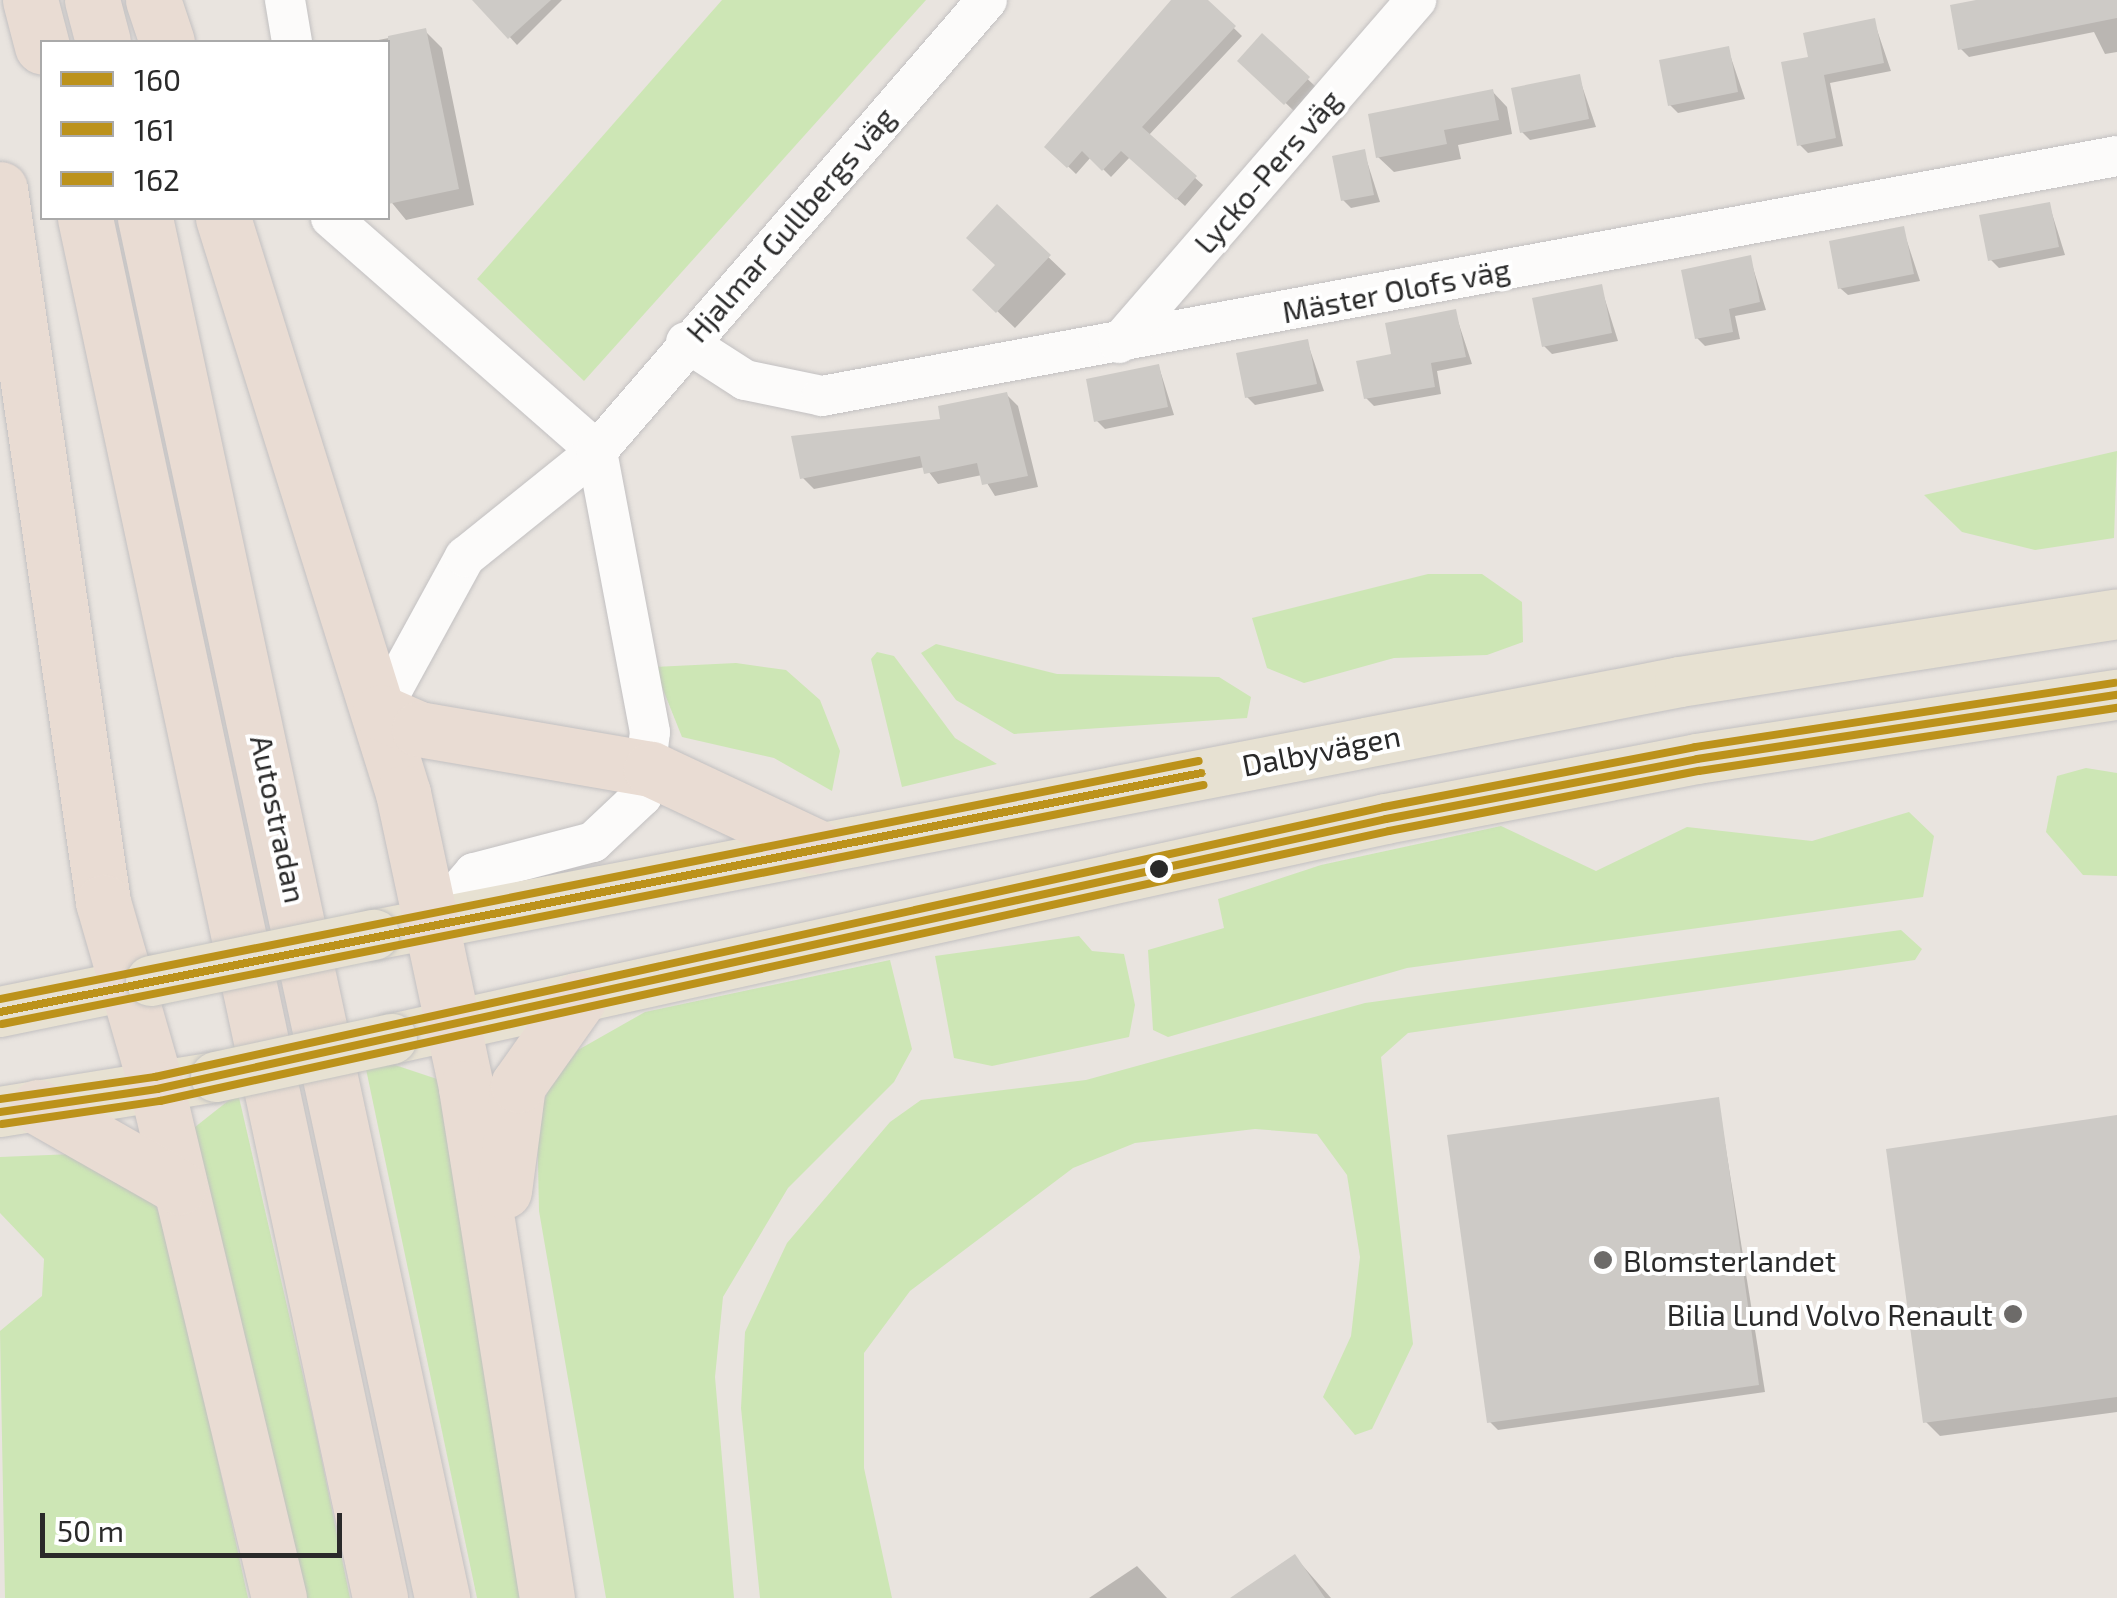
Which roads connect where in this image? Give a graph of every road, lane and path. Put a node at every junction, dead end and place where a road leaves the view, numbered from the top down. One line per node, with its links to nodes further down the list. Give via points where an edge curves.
1 (30, 0): 7 (highway)
2 (92, 0): 8 (highway)
3 (154, 0): 9 (highway)
4 (285, 0): 10 (street)
5 (986, 0): 17 (street, Hjalmar Gullbergs väg)
6 (1416, 0): 18 (street, Lycko-Pers väg)
7 (40, 40)
8 (102, 40)
9 (166, 40)
10 (292, 40)
11 (2117, 156): 18 (street, Mäster Olofs väg)
12 (0, 189): 26 (highway, via 103,902)
13 (85, 220): 35 (highway, Autostradan)
14 (145, 220): 36 (highway, Autostradan)
15 (224, 220): 22 (highway)
16 (333, 220): 19 (street)
17 (686, 342): 18 (street, Mäster Olofs väg, via 745,380 822,396); 19 (street, Hjalmar Gullbergs väg)
18 (1119, 343)
19 (597, 451): 22 (street, Hjalmar Gullbergs väg, via 502,519 448,577); 23 (street)
20 (2117, 614): 24 (main road, Dalbyvägen, via 1680,682)
21 (2117, 695): 27 (main road, via 1697,759 1386,819)
22 (380, 712): 23 (highway, via 420,729); 25 (highway)
23 (651, 769): 24 (highway); 25 (street, via 636,805 612,830 560,852 490,865)
24 (815, 846): 25 (main road, Dalbyvägen)
25 (431, 923): 26 (main road, Dalbyvägen, bridge); 29 (highway)
26 (138, 983): 28 (main road, Dalbyvägen); 30 (highway)
27 (578, 1000): 29 (main road); 33 (highway, via 518,1085)
28 (0, 1012)
29 (452, 1026): 30 (main road, bridge); 33 (highway)
30 (157, 1090): 31 (main road); 32 (highway)
31 (19, 1109): 32 (highway)
32 (179, 1188): 34 (highway)
33 (498, 1284): 37 (highway)
34 (278, 1598)
35 (380, 1598)
36 (442, 1598)
37 (548, 1598)

